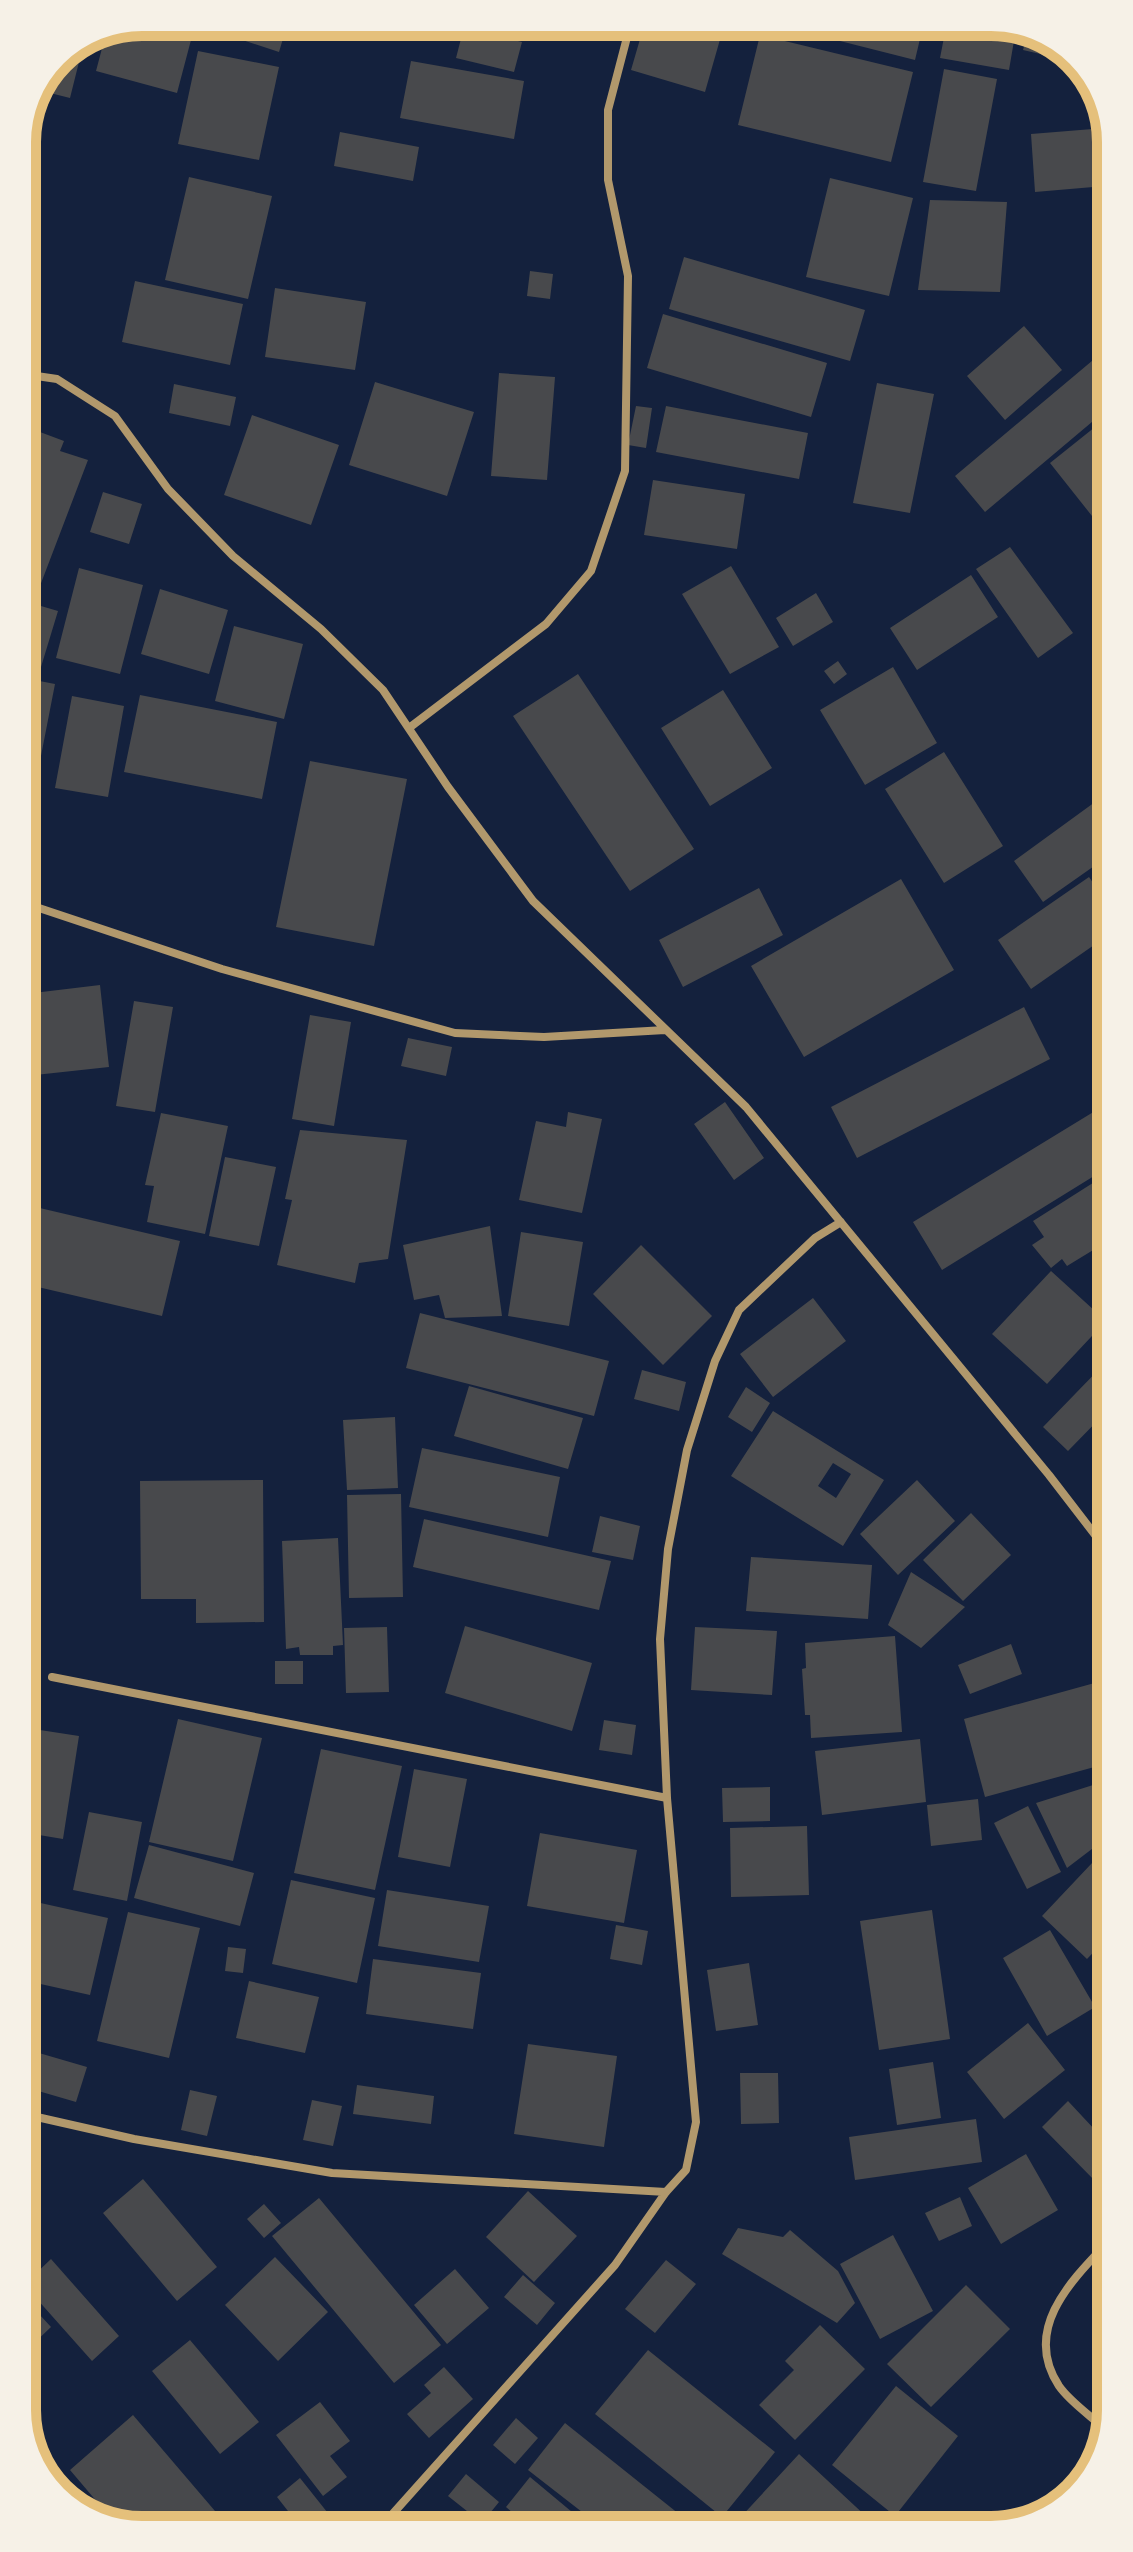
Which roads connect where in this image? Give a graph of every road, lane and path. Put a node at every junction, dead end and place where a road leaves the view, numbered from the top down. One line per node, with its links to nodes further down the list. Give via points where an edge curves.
1 (627, 36): 3 (street, via 608,110 608,180 628,276 625,471 591,571 546,624)
2 (36, 376): 3 (street, via 57,379 115,416 168,489 233,556 321,629 383,690)
3 (409, 728): 5 (street, via 533,901)
4 (36, 907): 5 (street, via 222,969 455,1033 544,1037)
5 (665, 1030): 6 (street, via 746,1107)
6 (841, 1222): 7 (street); 9 (street, via 815,1238 739,1310 715,1361 687,1450 668,1549 660,1639)
7 (1097, 1537)
8 (52, 1677): 9 (street)
9 (667, 1798): 11 (street, via 696,2122 686,2170)
10 (36, 2117): 11 (street, via 332,2173)
11 (666, 2192): 14 (street, via 615,2265)
12 (1097, 2255): 13 (street, via 1060,2298 1047,2326 1047,2357 1060,2386)
13 (1096, 2420)
14 (391, 2516)

